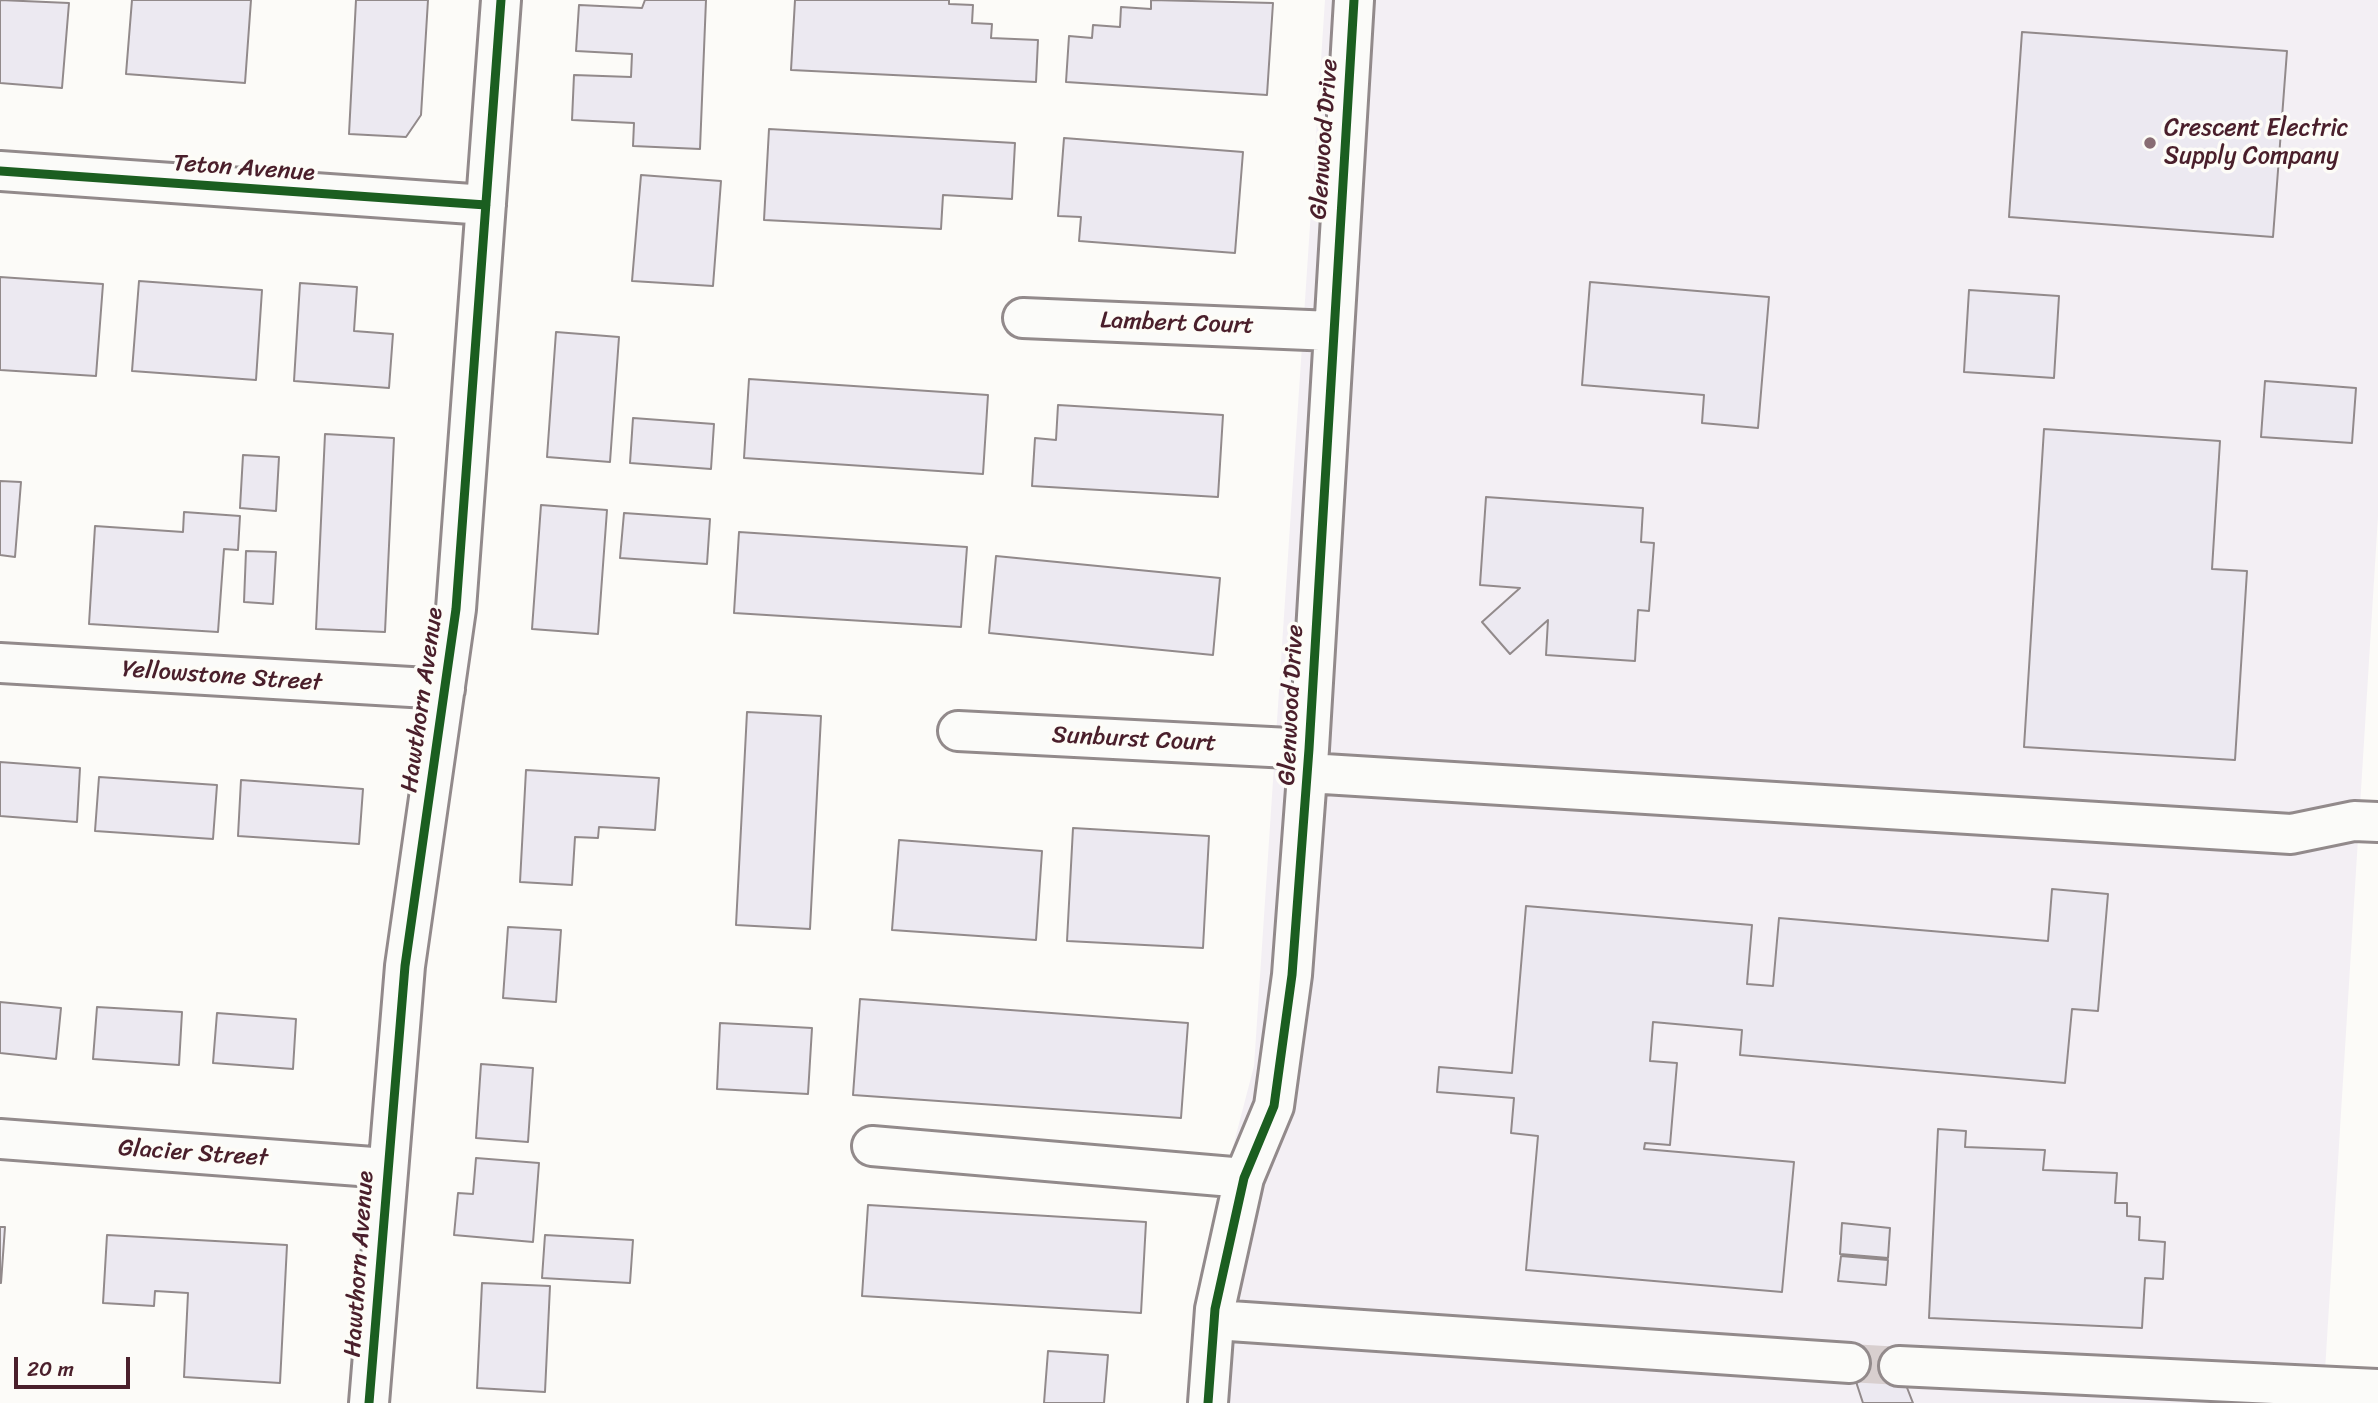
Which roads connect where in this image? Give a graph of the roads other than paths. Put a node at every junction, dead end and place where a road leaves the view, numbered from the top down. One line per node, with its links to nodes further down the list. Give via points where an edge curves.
1 (501, 0): 4 (street, Hawthorn Avenue)
2 (1354, 0): 6 (street, Glenwood Drive)
3 (0, 171): 4 (street, Teton Avenue)
4 (486, 205): 8 (street, Hawthorn Avenue, via 456,609)
5 (1023, 318): 6 (street, Lambert Court)
6 (1332, 331): 10 (street, Glenwood Drive)
7 (0, 663): 8 (street, Yellowstone Street)
8 (445, 689): 14 (street, Hawthorn Avenue, via 405,966)
9 (958, 731): 10 (street, Sunburst Court)
10 (1308, 761): 11 (street, Sunburst Court, via 2291,834 2354,821); 15 (street, Glenwood Drive, via 1292,975 1275,1106)
11 (2378, 822)
12 (0, 1139): 14 (street, Glacier Street)
13 (872, 1146): 15 (street)
14 (386, 1168): 20 (street, Hawthorn Avenue)
15 (1244, 1178): 16 (street, Glenwood Drive)
16 (1214, 1320): 17 (street); 21 (street, Glenwood Drive)
17 (1850, 1363)
18 (1899, 1366): 19 (street)
19 (2378, 1389)
20 (369, 1403)
21 (1208, 1403)

